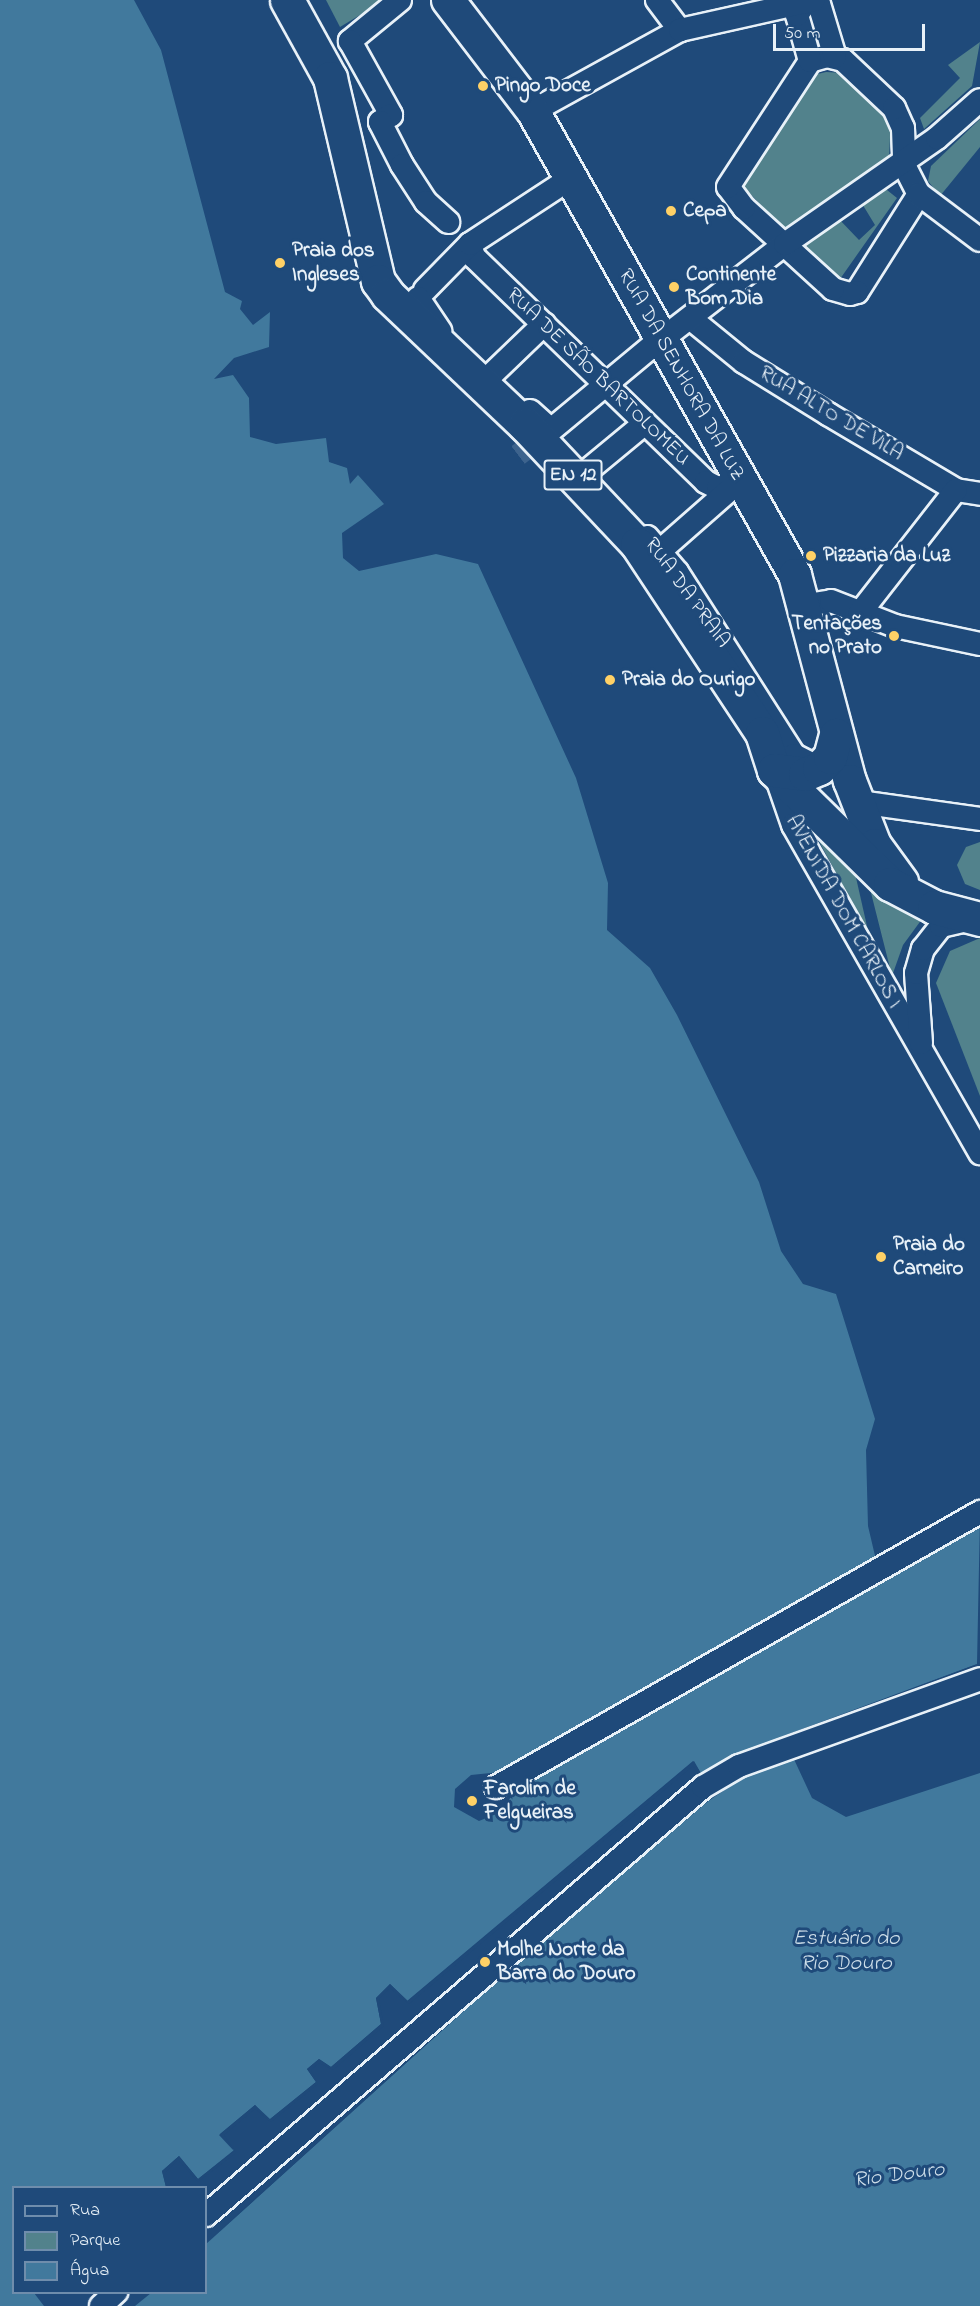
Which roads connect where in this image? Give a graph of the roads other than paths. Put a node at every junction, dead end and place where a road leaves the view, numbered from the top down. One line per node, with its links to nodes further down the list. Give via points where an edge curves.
1 (287, 0): 35 (main road, EN 12, via 330,78 378,280 637,544 762,733)
2 (400, 0): 14 (street, via 350,41 391,115 380,122 402,165 426,202)
3 (447, 0): 10 (street, RUA DA SENHORA DA LUZ)
4 (657, 0): 6 (street)
5 (810, 1): 6 (street); 7 (street, via 819,4); 8 (street, via 796,15)
6 (680, 30): 10 (street)
7 (835, 57): 8 (street); 11 (street, via 894,108 903,128)
8 (810, 61): 17 (street, via 729,179 730,194)
9 (980, 100): 11 (street, via 937,138)
10 (533, 111): 12 (street, RUA DA SENHORA DA LUZ)
11 (904, 158): 13 (street); 17 (street)
12 (571, 178): 16 (street); 20 (street, RUA DA SENHORA DA LUZ)
13 (919, 194): 15 (street); 17 (street, via 857,292 833,289)
14 (448, 222)
15 (980, 240)
16 (470, 244): 19 (street, RUA DE SÃO BARTOLOMEU, via 474,257); 21 (street, via 421,294 430,322)
17 (785, 244): 18 (street)
18 (690, 318): 20 (street); 27 (street, RUA ALTO DE VILA, via 744,362)
19 (544, 324): 21 (street); 22 (street, RUA DE SÃO BARTOLOMEU)
20 (657, 342): 22 (street); 26 (street, RUA DA SENHORA DA LUZ)
21 (490, 376): 22 (street, via 552,429)
22 (608, 386): 23 (street, RUA DE SÃO BARTOLOMEU)
23 (645, 423): 25 (street); 26 (street, RUA DE SÃO BARTOLOMEU, via 712,488)
24 (568, 449): 25 (street, RUA DA PRAIA)
25 (587, 471): 29 (street, RUA DA PRAIA)
26 (739, 482): 29 (street); 30 (street, RUA DA SENHORA DA LUZ)
27 (956, 490): 28 (street, RUA ALTO DE VILA); 31 (street)
28 (980, 494)
29 (660, 551): 34 (street, RUA DA PRAIA, via 794,755)
30 (807, 605): 31 (street, via 831,601); 33 (street, via 818,678)
31 (859, 614): 32 (street)
32 (980, 644)
33 (836, 735): 34 (main road, via 831,757); 36 (street)
34 (819, 768): 35 (main road, via 805,774)
35 (774, 770): 38 (main road, EN 12, via 882,877); 40 (street, AVENIDA DOM CARLOS I, via 793,825)
36 (859, 802): 37 (street); 38 (street, via 875,845)
37 (980, 819)
38 (917, 899): 39 (main road, EN 12)
39 (979, 919): 40 (street, AVENIDA DOM CARLOS I, via 941,926 923,949 916,982)
40 (922, 1049): 41 (street, AVENIDA DOM CARLOS I)
41 (980, 1153)
42 (980, 1512): 44 (street)
43 (980, 1679): 45 (street, via 739,1766 703,1787)
44 (496, 1787)
45 (207, 2214)
46 (114, 2294): 47 (street)
47 (101, 2306)

